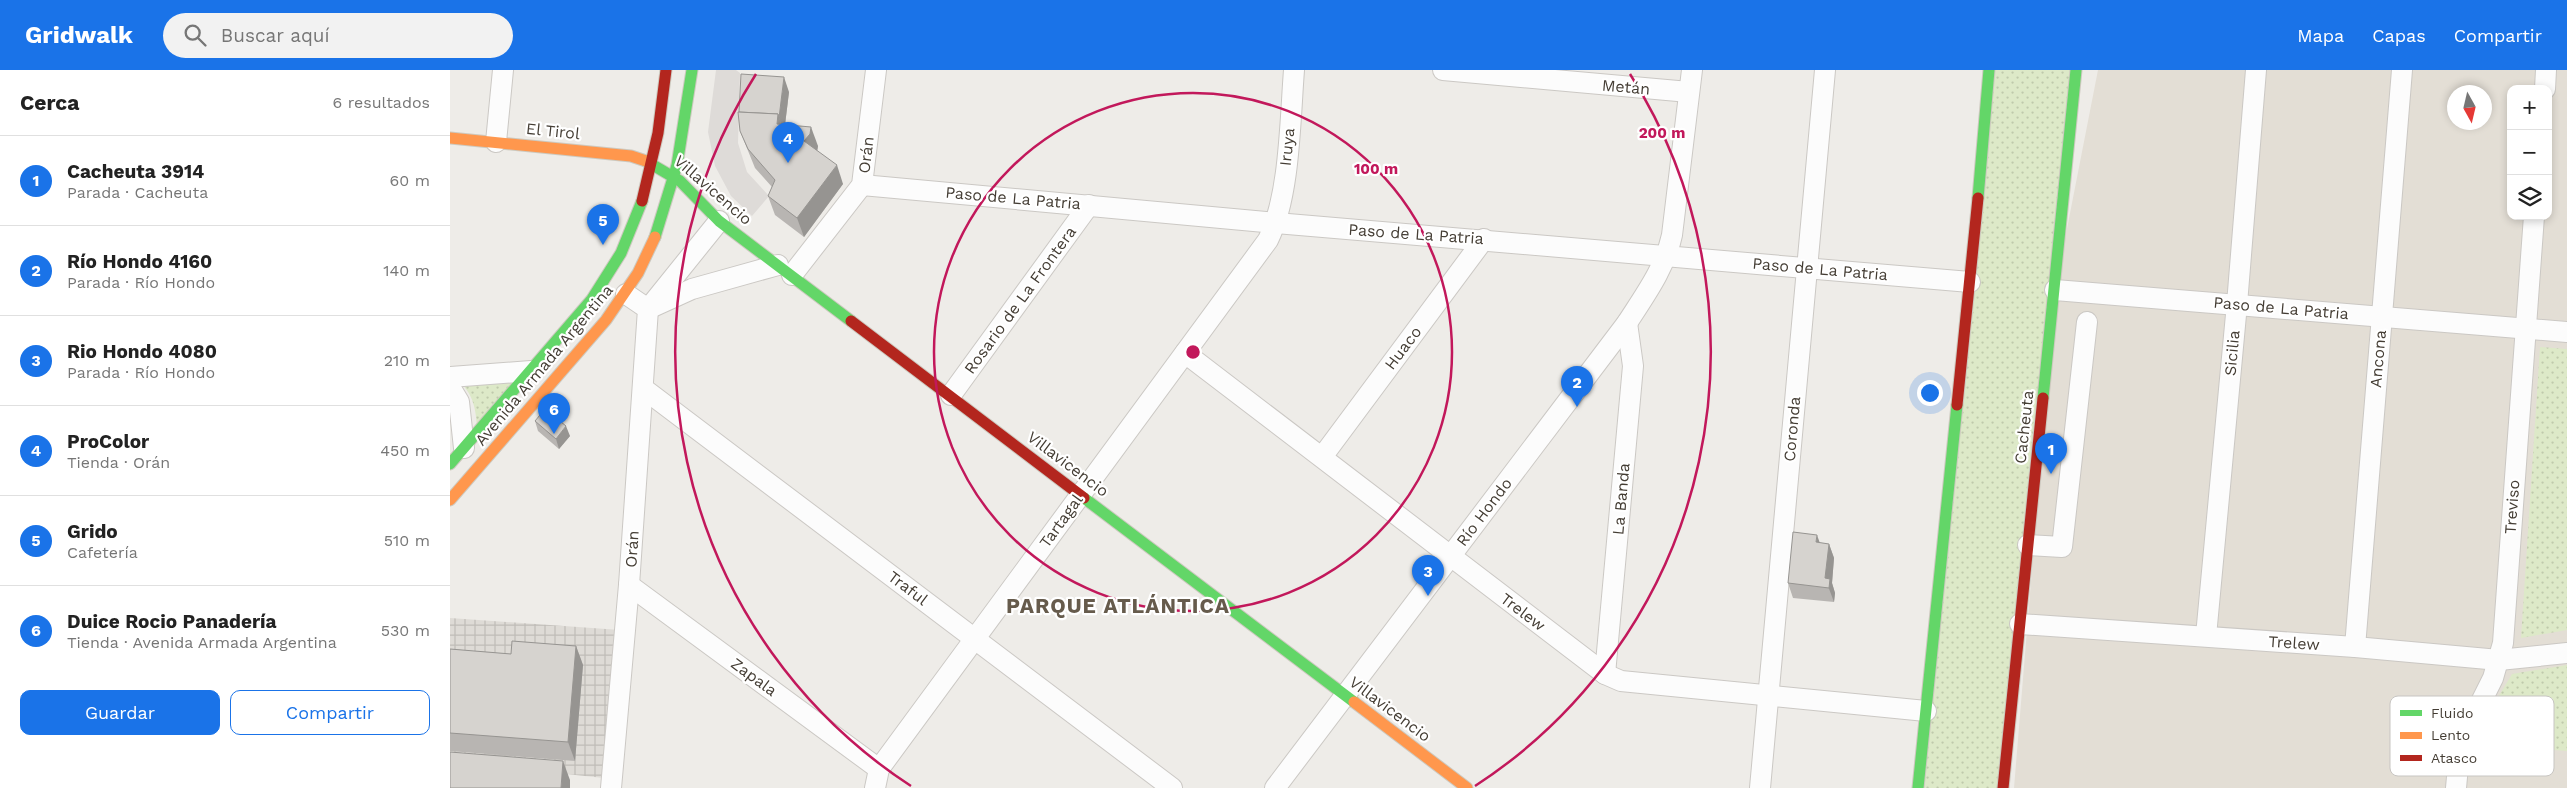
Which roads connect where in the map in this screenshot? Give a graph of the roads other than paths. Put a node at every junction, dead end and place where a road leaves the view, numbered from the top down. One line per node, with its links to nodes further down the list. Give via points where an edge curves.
1 (503, 70): 17 (street)
2 (666, 70): 18 (street, Avenida Armada Argentina)
3 (692, 70): 19 (street, Avenida Armada Argentina)
4 (876, 70): 20 (street, Orán)
5 (1294, 70): 24 (street, Iruya, via 1282,199)
6 (1442, 70): 15 (street, Metán)
7 (1692, 70): 15 (street)
8 (1824, 70): 27 (street, Coronda)
9 (1989, 70): 29 (street)
10 (2076, 70): 30 (street, Cacheuta)
11 (2256, 70): 32 (street, Sicilia)
12 (2402, 70): 34 (street, Ancona)
13 (2546, 70): 14 (street)
14 (2544, 85)
15 (1689, 92): 26 (street)
16 (450, 138): 17 (street, El Tirol)
17 (496, 142): 18 (street, El Tirol, via 632,156)
18 (653, 162): 19 (street, Villavicencio); 40 (street, Avenida Armada Argentina, via 636,219 617,260 586,307)
19 (677, 176): 23 (street, Villavicencio); 31 (street, Avenida Armada Argentina, via 647,256)
20 (862, 185): 21 (street, Paso de La Patria); 28 (street, Orán)
21 (1089, 205): 24 (street, Paso de La Patria); 44 (street, Rosario de La Frontera)
22 (2534, 220): 37 (street, Treviso)
23 (719, 221): 28 (street, Villavicencio); 33 (street)
24 (1276, 223): 25 (street, Paso de La Patria); 39 (street, Tartagal, via 1268,240)
25 (1484, 239): 26 (street, Paso de La Patria); 46 (street, Huaco)
26 (1668, 256): 27 (street, Paso de La Patria); 36 (street, Río Hondo)
27 (1807, 268): 29 (street, Paso de La Patria); 61 (street, Coronda)
28 (785, 270): 33 (street, via 692,289); 44 (street, Villavicencio)
29 (1970, 282): 63 (street)
30 (2054, 290): 32 (street, Paso de La Patria); 50 (street, Cacheuta)
31 (626, 294): 33 (street); 49 (street, Avenida Armada Argentina)
32 (2237, 304): 34 (street, Paso de La Patria); 54 (street, Sicilia)
33 (648, 309): 43 (street, Orán)
34 (2381, 316): 37 (street, Paso de La Patria); 56 (street, Ancona)
35 (2087, 322): 50 (street, via 2062,547)
36 (1627, 323): 51 (street, Río Hondo); 59 (street, La Banda, via 1633,366)
37 (2524, 328): 38 (street, Paso de La Patria); 58 (street, Treviso, via 2503,643)
38 (2567, 332)
39 (1184, 353): 46 (street, Trelew); 48 (street, Tartagal)
40 (531, 371): 41 (street); 45 (street, Avenida Armada Argentina)
41 (450, 376)
42 (450, 387): 45 (street, via 459,402)
43 (644, 388): 52 (street, Orán); 55 (street, Traful)
44 (951, 396): 48 (street, Villavicencio)
45 (464, 448): 47 (street, Avenida Armada Argentina)
46 (1322, 457): 51 (street, Trelew)
47 (450, 464)
48 (1081, 494): 55 (street, Tartagal); 60 (street, Villavicencio)
49 (450, 500)
50 (2028, 545): 53 (street, Cacheuta)
51 (1450, 556): 59 (street, Trelew); 60 (street, Río Hondo)
52 (629, 585): 64 (street, Zapala); 65 (street, Orán)
53 (2020, 624): 54 (street, Trelew); 71 (street, Cacheuta)
54 (2206, 636): 56 (street, Trelew)
55 (975, 638): 64 (street, Tartagal); 66 (street, Traful)
56 (2355, 647): 58 (street, Trelew)
57 (2567, 653): 58 (street, Trelew)
58 (2499, 660): 62 (street, Treviso)
59 (1605, 674): 61 (street, Trelew, via 1621,681)
60 (1346, 696): 67 (street, Río Hondo); 68 (street, Villavicencio)
61 (1768, 696): 63 (street, Trelew); 69 (street, Coronda)
62 (2484, 696)
63 (1926, 711): 70 (street)
64 (877, 779)
65 (611, 788)
66 (1172, 788)
67 (1275, 788)
68 (1467, 788)
69 (1760, 788)
70 (1918, 788)
71 (2004, 788)

